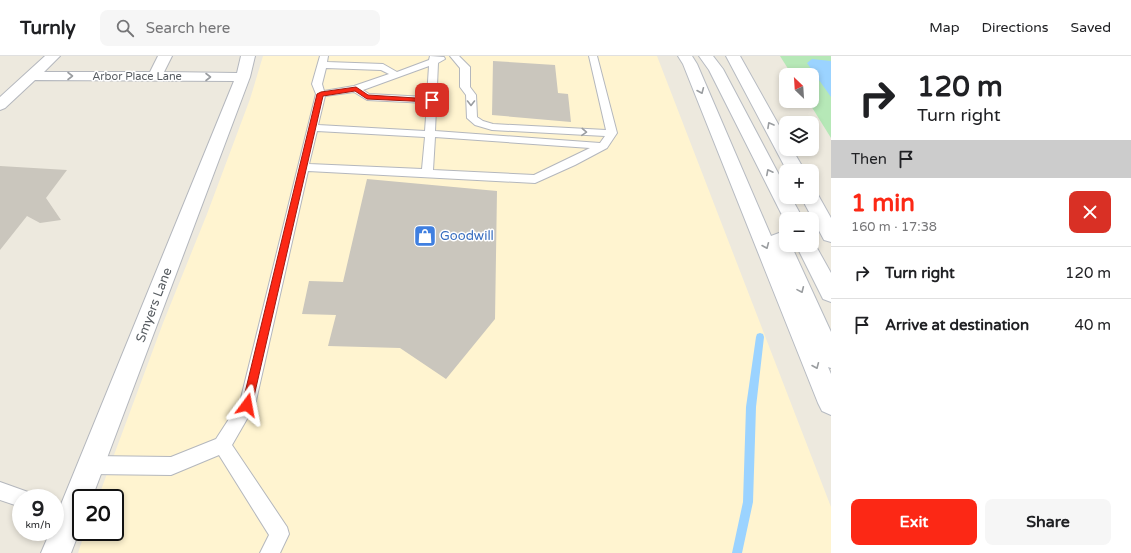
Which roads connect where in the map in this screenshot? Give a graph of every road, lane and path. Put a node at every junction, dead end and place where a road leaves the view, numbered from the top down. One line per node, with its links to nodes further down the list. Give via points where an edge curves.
1 (53, 56): 13 (main road)
2 (166, 56): 14 (main road)
3 (450, 56): 9 (lane)
4 (454, 56): 21 (lane, one-way to 21, via 465,67 465,87 471,95 472,118 479,123 492,127)
5 (593, 56): 21 (lane)
6 (685, 56): 26 (main road, one-way to 26)
7 (706, 56): 28 (main road, one-way to 7, via 716,69)
8 (732, 56): 23 (main road, one-way to 8)
9 (434, 59): 12 (lane); 17 (lane)
10 (322, 60): 12 (lane, via 383,68); 16 (lane, via 317,84)
11 (245, 66): 14 (main road, Arbor Place Lane, one-way to 11); 35 (main road, Smyers Lane)
12 (396, 74): 15 (lane)
13 (31, 76): 14 (main road, Arbor Place Lane, one-way to 14); 18 (main road)
14 (155, 76)
15 (356, 89): 16 (lane); 17 (lane, via 367,97)
16 (321, 94): 19 (lane)
17 (432, 100): 20 (lane)
18 (0, 105)
19 (313, 128): 20 (lane); 24 (lane)
20 (430, 134): 22 (lane); 25 (lane)
21 (612, 134): 22 (lane)
22 (603, 146): 25 (lane, via 535,179)
23 (792, 164)
24 (303, 167): 25 (lane); 34 (lane, via 247,405)
25 (427, 173)
26 (740, 184): 32 (main road, one-way to 32, via 771,221); 33 (main road, one-way to 33)
27 (814, 204): 29 (main road)
28 (789, 212)
29 (831, 234)
30 (810, 252): 31 (main road)
31 (831, 294)
32 (831, 358)
33 (831, 403)
34 (222, 445): 35 (lane, via 171,466); 41 (lane, via 280,534)
35 (91, 465): 38 (main road, Smyers Lane)
36 (0, 491): 37 (lane)
37 (12, 495)
38 (64, 510)
39 (58, 541): 40 (main road, Smyers Lane)
40 (56, 553)
41 (270, 553)

